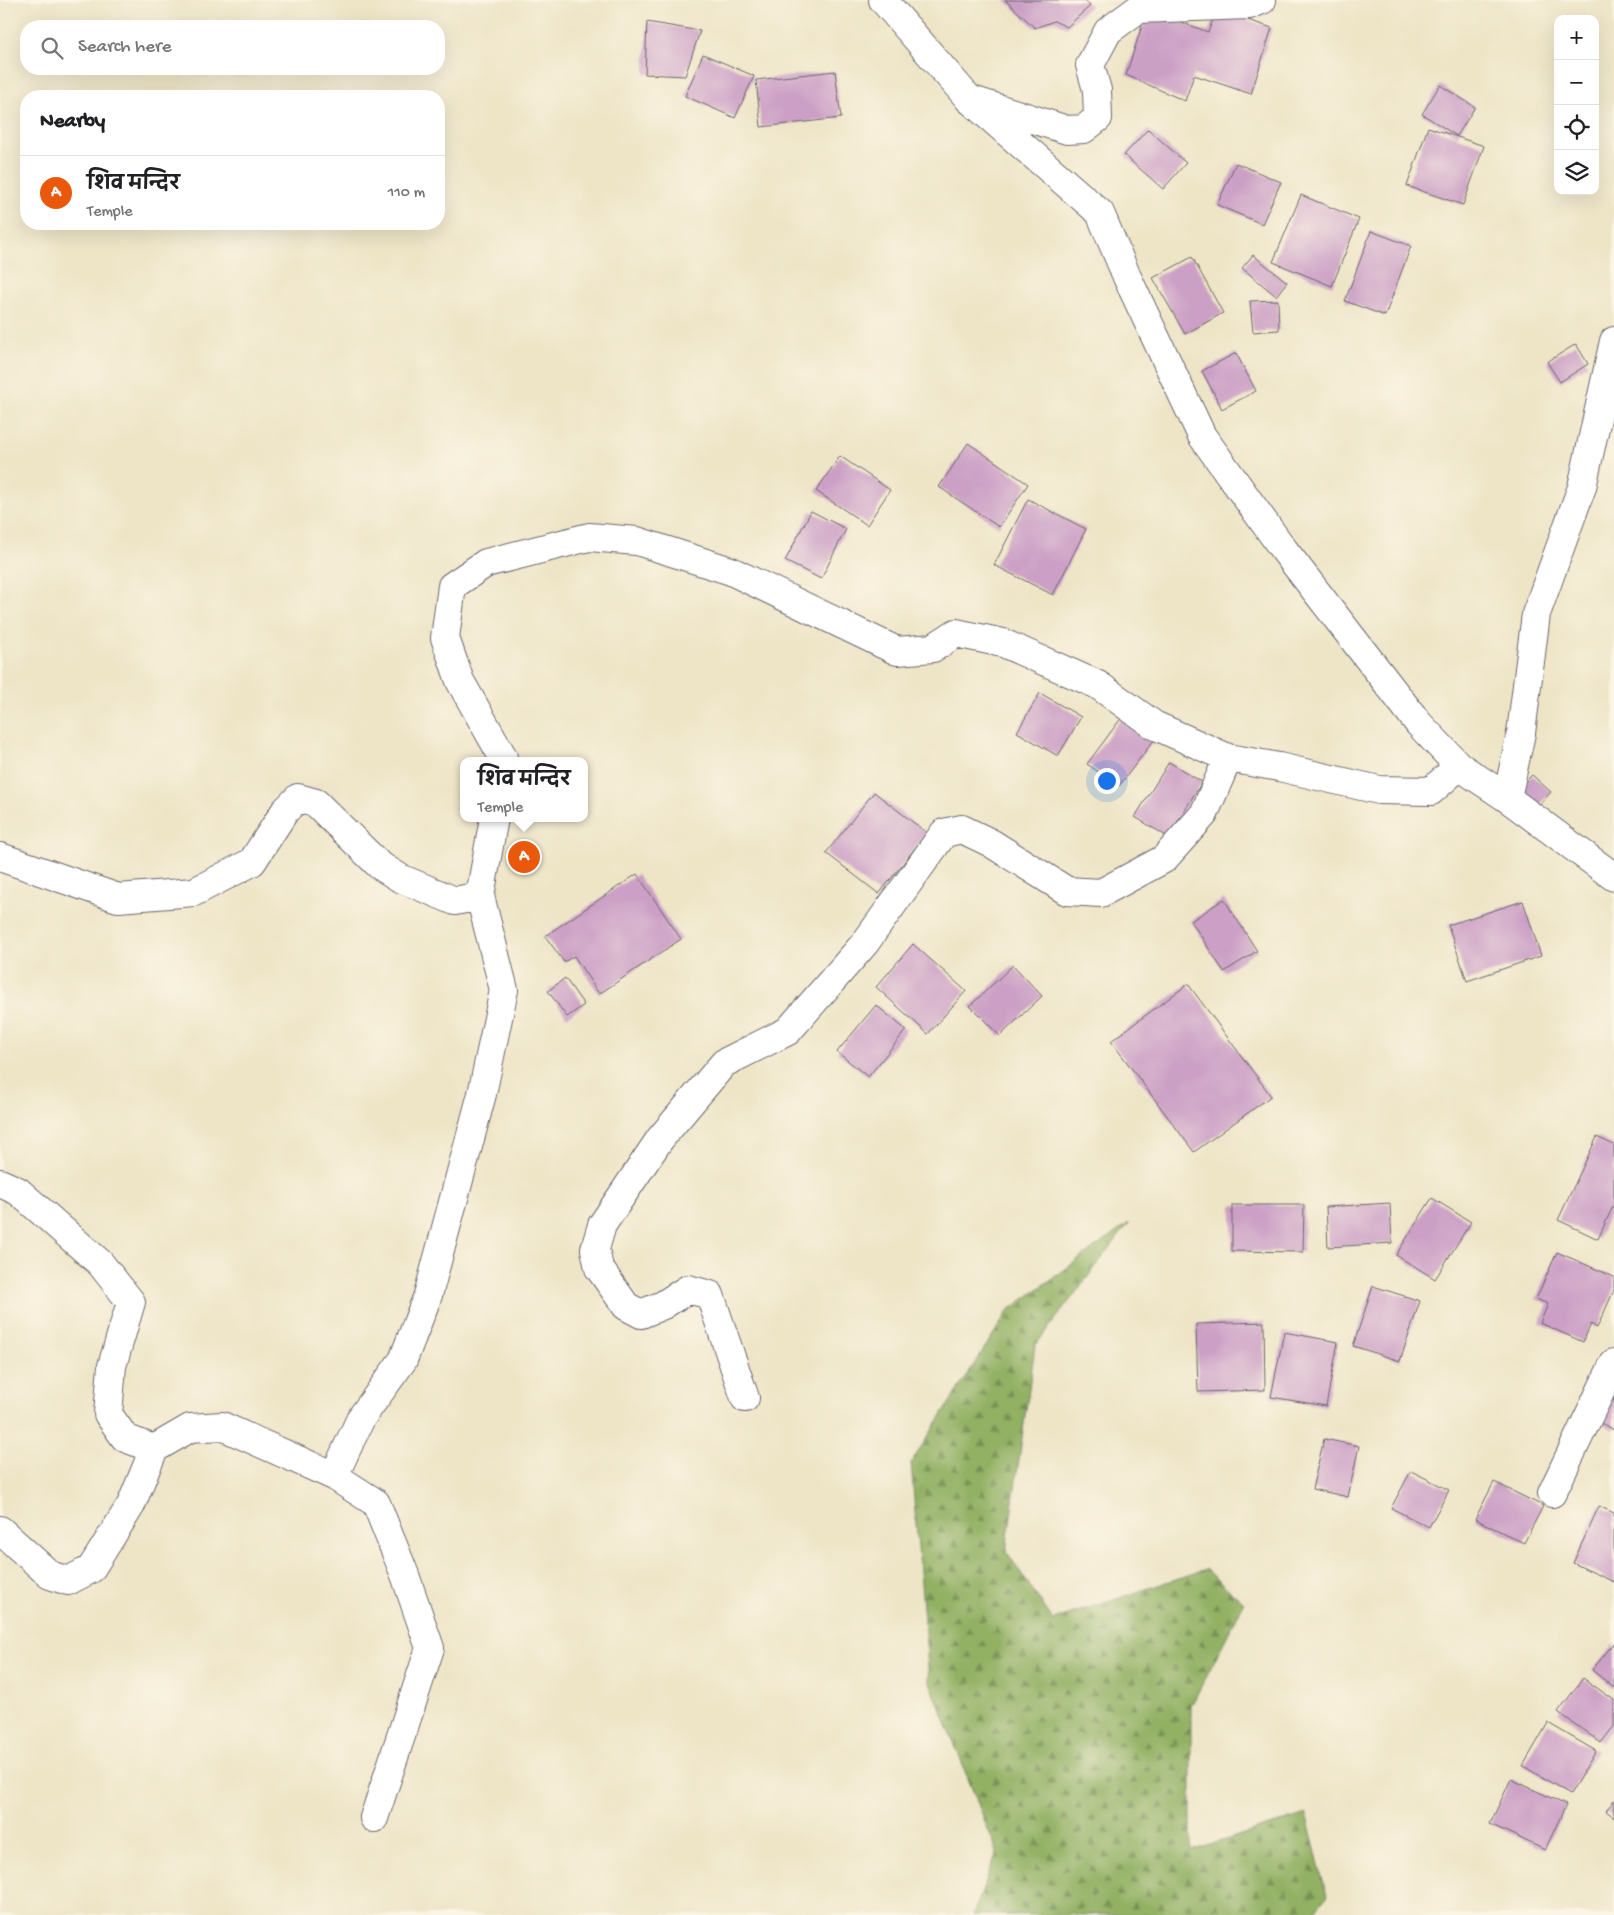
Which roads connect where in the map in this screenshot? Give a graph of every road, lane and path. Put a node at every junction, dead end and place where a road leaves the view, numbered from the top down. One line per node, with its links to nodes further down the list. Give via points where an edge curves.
1 (883, 0): 3 (street)
2 (1262, 0): 3 (street, via 1249,5 1138,8 1108,31 1090,65 1097,90 1098,118 1084,130 1066,130)
3 (969, 99): 7 (street, via 1100,213 1202,436 1284,550 1419,724)
4 (1614, 341): 8 (street, via 1582,487 1536,614 1522,734)
5 (504, 757): 6 (street, via 460,681 445,638 452,586 486,563 588,537 637,541 731,571 897,651 933,648 956,633 1003,643 1098,685 1154,725)
6 (1228, 758): 7 (street, via 1379,790 1431,791); 15 (street, via 1204,814 1164,859 1101,893 1066,891 991,843 962,829 944,833 865,943 788,1031 724,1063 660,1139 602,1224 595,1249 600,1268 626,1306 641,1314 688,1289 710,1296)
7 (1459, 766): 8 (street)
8 (1507, 798): 11 (street)
9 (493, 822): 12 (street)
10 (0, 857): 12 (street, via 118,898 194,892 252,862 285,810 298,798 316,802 379,866 400,878 455,901)
11 (1614, 877)
12 (480, 896): 17 (street, via 504,990 482,1094 428,1295 403,1360 361,1418)
13 (0, 1183): 16 (street, via 18,1191 100,1263 131,1302 112,1366 108,1414 125,1438)
14 (1614, 1362): 18 (street)
15 (746, 1398)
16 (154, 1449): 17 (street, via 190,1428 222,1426); 19 (street, via 131,1505 91,1569 68,1581 50,1575)
17 (334, 1476): 20 (street, via 376,1503 430,1648)
18 (1552, 1494)
19 (0, 1530)
20 (374, 1818)

